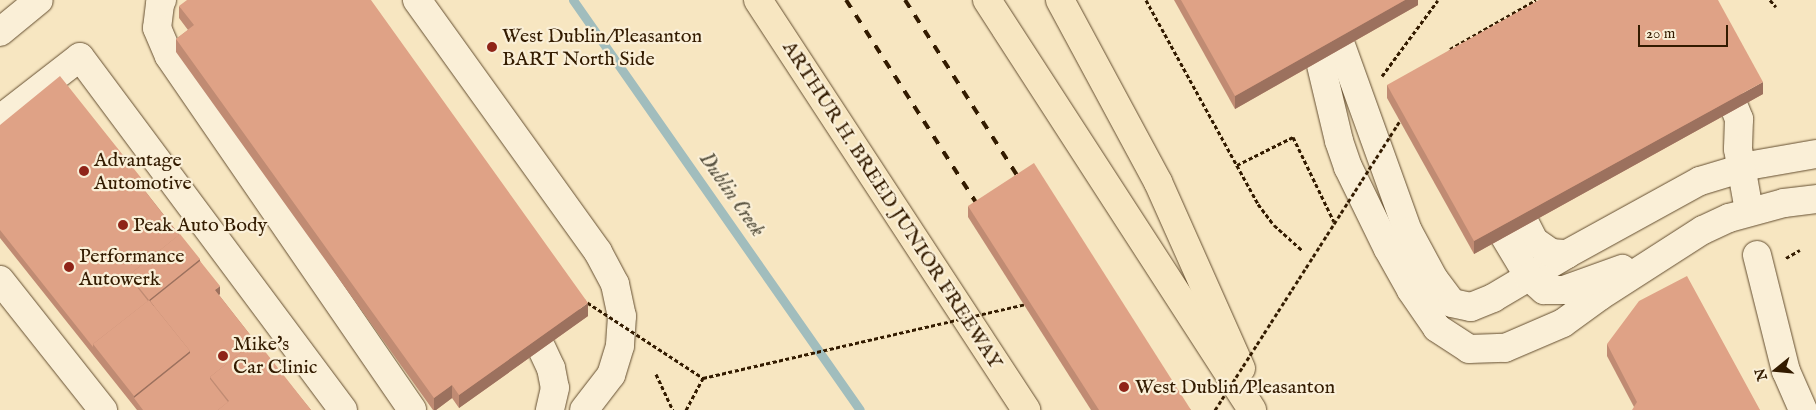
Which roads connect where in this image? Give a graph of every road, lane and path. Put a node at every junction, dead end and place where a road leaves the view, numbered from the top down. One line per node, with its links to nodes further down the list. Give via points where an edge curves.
1 (39, 0): 12 (lane)
2 (162, 0): 39 (lane, via 157,28 169,56)
3 (417, 0): 41 (lane, via 598,252 615,284 622,316 620,346 611,375)
4 (758, 0): 44 (highway, ARTHUR H. BREED JUNIOR FREEWAY)
5 (987, 0): 46 (highway)
6 (1060, 0): 47 (highway, via 1158,182)
7 (1146, 0): 19 (path)
8 (1438, 0): 14 (path)
9 (1536, 0): 13 (path, via 1450,49)
10 (1770, 0): 11 (path)
11 (1776, 7)
12 (0, 32)
13 (1453, 54)
14 (1385, 72)
15 (1736, 109): 20 (lane)
16 (1405, 114): 23 (path, bridge)
17 (0, 119): 38 (lane, via 80,57)
18 (1816, 154): 20 (lane)
19 (1236, 165): 23 (path, via 1293,137); 25 (path, via 1274,226)
20 (1742, 168): 22 (lane); 26 (lane, via 1700,181)
21 (1816, 200): 22 (lane, via 1784,203)
22 (1749, 212): 24 (lane, via 1703,230)
23 (1334, 222): 45 (path, bridge)
24 (1676, 249): 28 (lane, via 1564,290 1544,290); 28 (lane, via 1563,323 1505,348 1469,349 1444,334 1432,322 1388,249 1348,167 1339,141 1331,54 1408,232 1452,303 1471,307)
25 (1302, 250)
26 (1567, 254): 28 (lane); 28 (lane, via 1551,254 1516,231)
27 (1757, 256): 48 (lane, via 1786,371)
28 (1529, 277)
29 (0, 280): 37 (lane)
30 (577, 296): 36 (path, bridge)
31 (594, 296): 33 (path)
32 (1033, 303): 36 (path, bridge)
33 (580, 306)
34 (542, 349): 40 (lane, via 551,368 555,388)
35 (656, 374): 42 (path)
36 (703, 378): 43 (path)
37 (98, 408)
38 (343, 410)
39 (412, 410)
40 (550, 410)
41 (584, 410)
42 (673, 410)
43 (686, 410)
44 (1026, 410)
45 (1215, 410)
46 (1252, 410)
47 (1260, 410)
48 (1803, 410)

